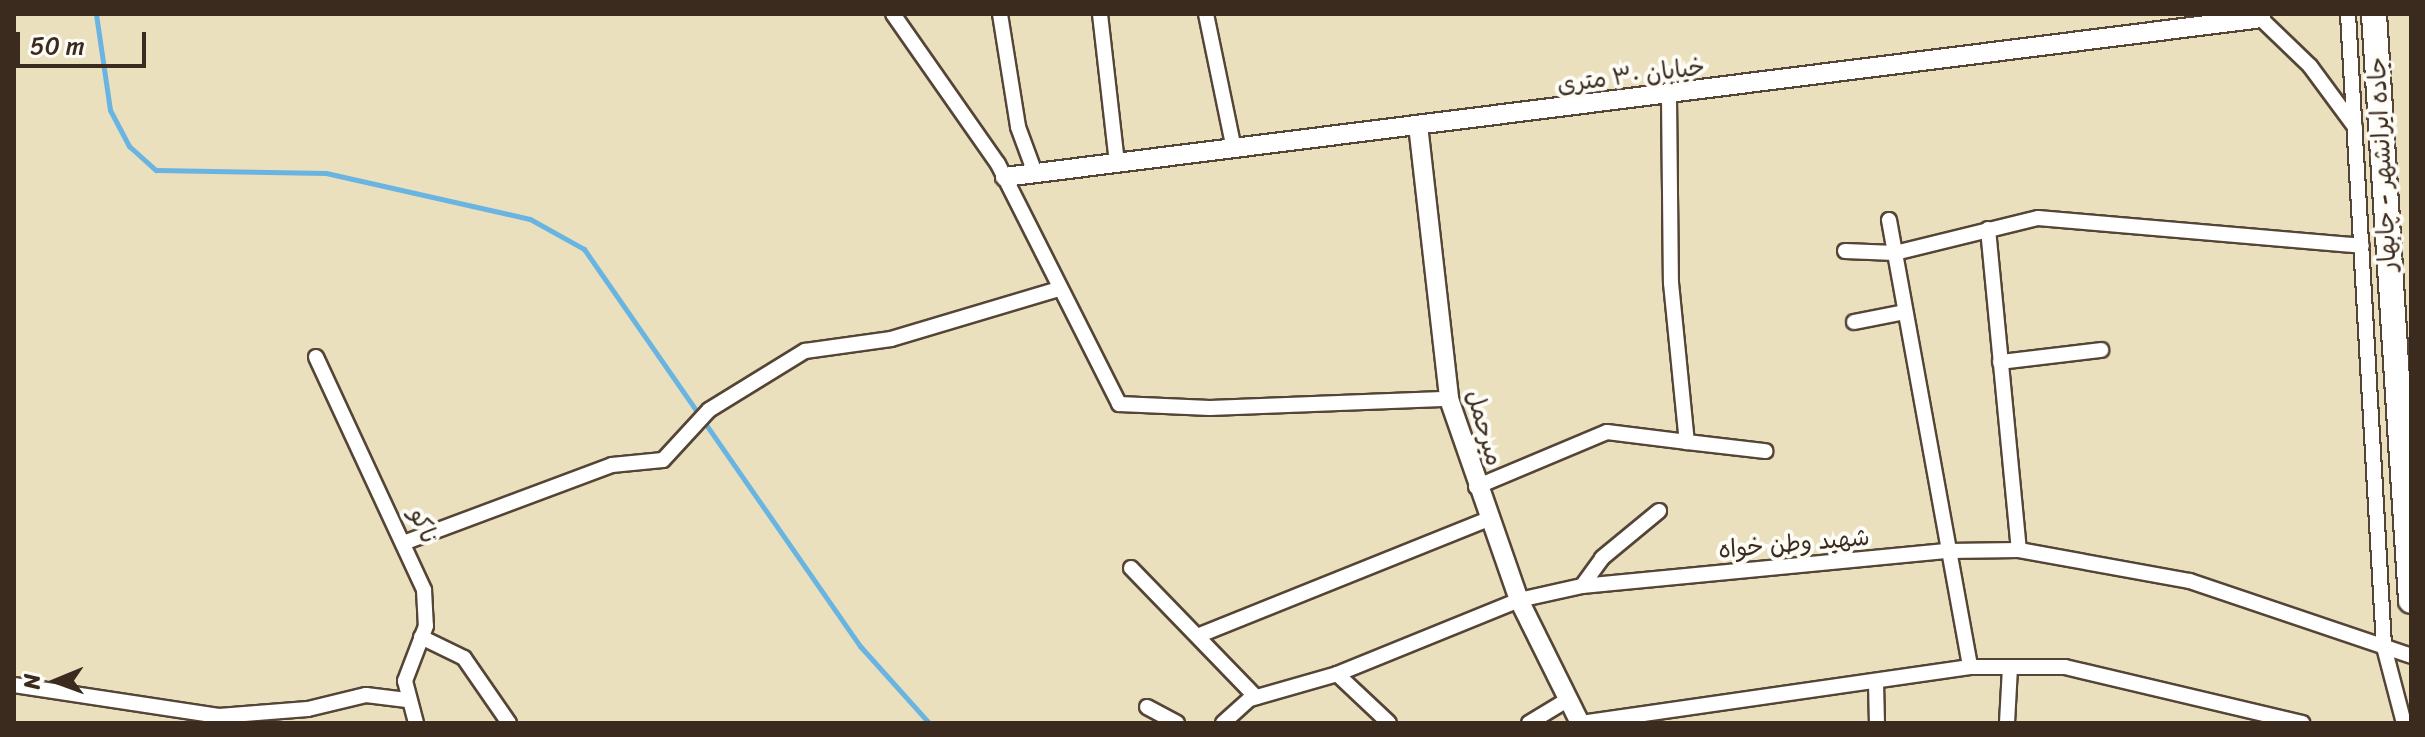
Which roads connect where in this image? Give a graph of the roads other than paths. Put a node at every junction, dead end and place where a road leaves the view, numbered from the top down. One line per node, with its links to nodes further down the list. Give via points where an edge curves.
1 (893, 14): 14 (street)
2 (1000, 14): 13 (street, via 1018,127)
3 (1100, 14): 12 (street)
4 (1206, 14): 11 (street)
5 (2348, 14): 10 (street)
6 (2374, 14): 38 (highway, جاده ایرانشهر - چابهار)
7 (2259, 16): 8 (street, خیابان ۳۰ متری); 10 (street, via 2310,66)
8 (1669, 97): 9 (street, خیابان ۳۰ متری); 27 (street, via 1671,283)
9 (1418, 125): 11 (street, خیابان ۳۰ متری); 26 (street, میرحمل)
10 (2356, 128): 17 (street)
11 (1234, 149): 12 (street, خیابان ۳۰ متری)
12 (1117, 163): 13 (street, خیابان ۳۰ متری)
13 (1035, 173): 14 (street, خیابان ۳۰ متری)
14 (1005, 177): 20 (street)
15 (1889, 220): 19 (street)
16 (1988, 229): 17 (street, via 2038,218); 19 (street); 25 (street)
17 (2362, 246): 41 (street)
18 (1845, 251): 19 (street)
19 (1895, 253): 21 (street)
20 (1059, 289): 26 (street, via 1119,404 1210,408); 32 (street, via 891,339 805,351 709,410 663,460 612,465)
21 (1905, 312): 22 (street); 34 (street)
22 (1854, 322)
23 (2101, 350): 25 (street)
24 (316, 357): 32 (street, ناکو)
25 (2000, 362): 33 (street)
26 (1449, 399): 29 (street, میرحمل)
27 (1687, 442): 28 (street); 29 (street, via 1607,432)
28 (1765, 451)
29 (1476, 487): 31 (street, میرحمل)
30 (1659, 511): 36 (street, via 1602,558)
31 (1488, 519): 37 (street, میرحمل); 39 (street)
32 (406, 542): 40 (street, ناکو, via 424,590)
33 (2019, 550): 34 (street, شهید وطن خواه); 41 (street, شهید وطن خواه, via 2190,581)
34 (1948, 551): 36 (street, شهید وطن خواه); 43 (street)
35 (1131, 568): 39 (street)
36 (1582, 586): 37 (street, شهید وطن خواه)
37 (1519, 600): 45 (street, شهید وطن خواه); 50 (street, میرحمل)
38 (2411, 601)
39 (1200, 635): 48 (street)
40 (421, 637): 49 (street, ناکو); 53 (street, via 464,658)
41 (2384, 647): 42 (street, شهید وطن خواه); 62 (street)
42 (2411, 656)
43 (1970, 667): 44 (street); 46 (street)
44 (2010, 668): 60 (street); 61 (street, via 2093,672)
45 (1337, 674): 48 (street, شهید وطن خواه); 56 (street)
46 (1876, 683): 58 (street); 59 (street)
47 (14, 685): 49 (street, via 219,716 308,709 366,695)
48 (1256, 697): 55 (street, شهید وطن خواه)
49 (407, 700): 52 (street)
50 (1567, 700): 57 (street); 58 (street, میرحمل)
51 (1147, 707): 54 (street)
52 (416, 723)
53 (509, 723)
54 (1177, 723)
55 (1223, 723)
56 (1389, 723)
57 (1529, 723)
58 (1580, 723)
59 (1877, 723)
60 (2007, 723)
61 (2302, 723)
62 (2404, 723)

